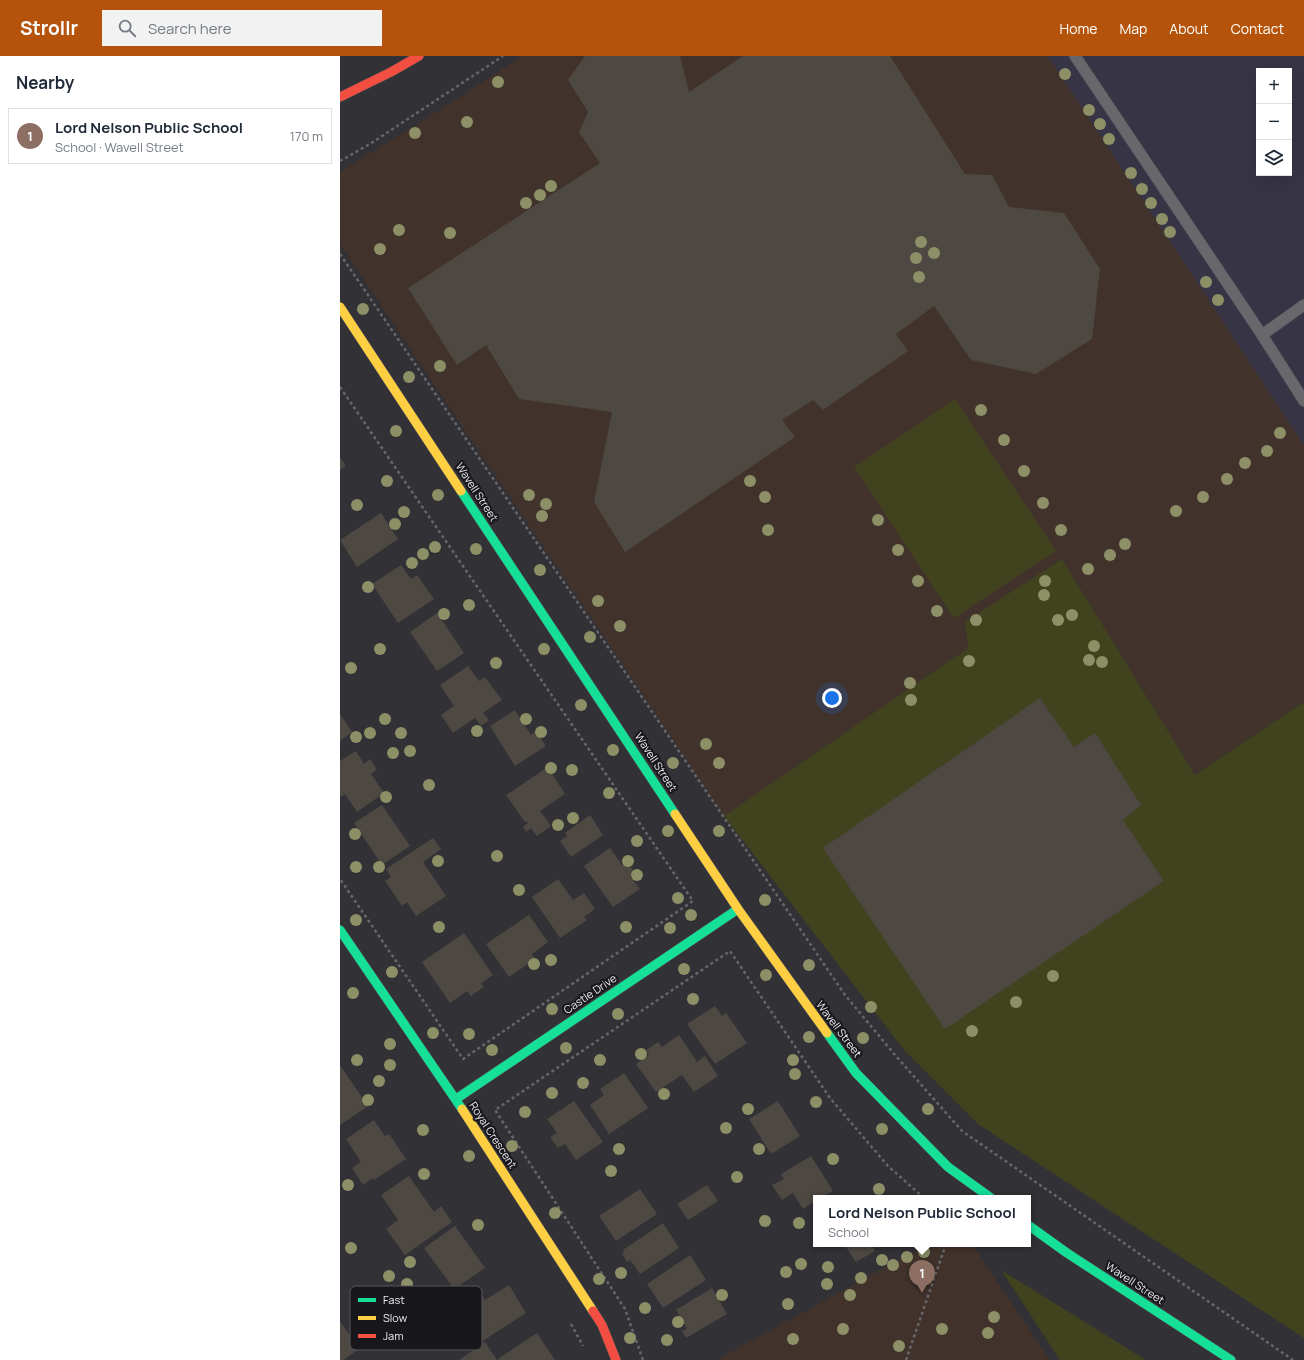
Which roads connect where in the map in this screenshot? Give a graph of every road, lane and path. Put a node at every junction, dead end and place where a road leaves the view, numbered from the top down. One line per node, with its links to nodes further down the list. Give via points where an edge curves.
1 (419, 56): 4 (street)
2 (502, 56): 5 (path)
3 (1075, 56): 9 (lane)
4 (340, 97)
5 (340, 161)
6 (340, 254): 24 (path, via 845,995 895,1055 962,1130)
7 (1304, 305): 9 (lane)
8 (340, 307): 13 (street, Wavell Street)
9 (1262, 335): 11 (lane)
10 (340, 387): 12 (path, via 693,901 463,1059)
11 (1304, 401)
12 (340, 879)
13 (738, 908): 15 (street, Castle Drive); 17 (street, Wavell Street, via 856,1072 948,1167)
14 (340, 930): 15 (street, Royal Crescent)
15 (456, 1100): 20 (street, Royal Crescent, via 602,1325)
16 (921, 1195): 21 (path, via 888,1166 830,1098 730,951 495,1110 625,1309)
17 (987, 1195)
18 (1031, 1227): 23 (street, Wavell Street)
19 (945, 1247): 22 (path)
20 (616, 1360)
21 (643, 1360)
22 (906, 1360)
23 (1231, 1360)
24 (1293, 1360)

